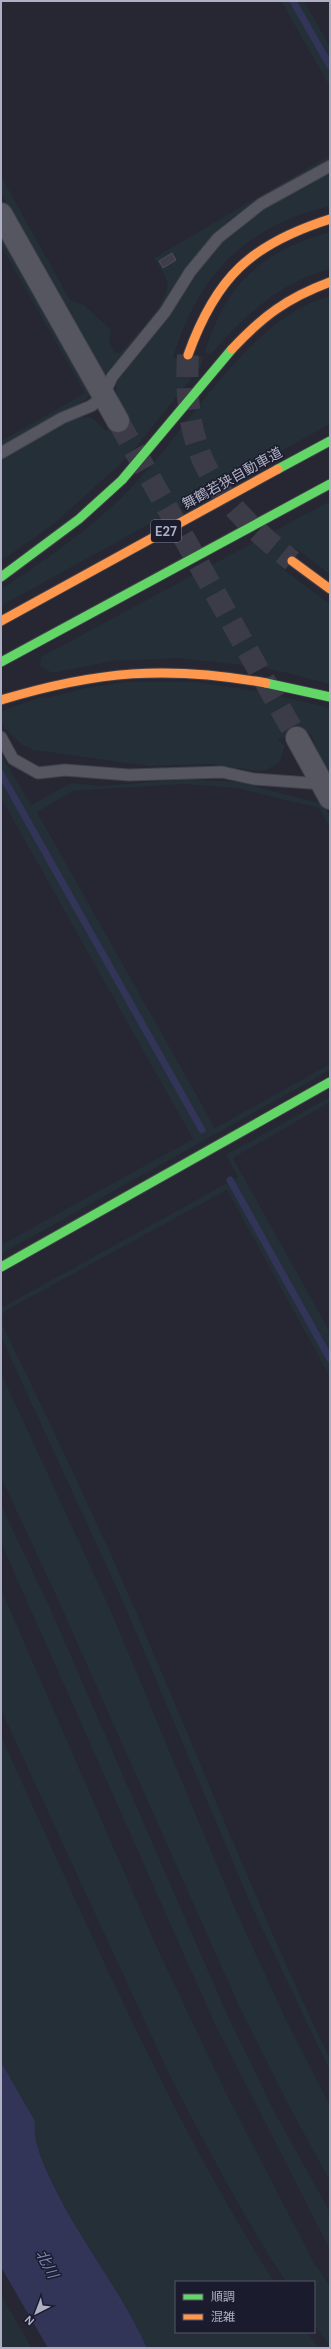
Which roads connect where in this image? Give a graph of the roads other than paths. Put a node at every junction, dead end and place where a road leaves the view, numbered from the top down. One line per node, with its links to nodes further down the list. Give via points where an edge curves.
1 (330, 166): 6 (lane, via 261,204 218,238 190,272 166,312 112,377)
2 (1, 214): 6 (street)
3 (330, 219): 5 (main road, via 271,242 238,267 213,297)
4 (330, 282): 12 (main road, via 285,303 251,330 230,350 122,480 75,522)
5 (188, 355)
6 (104, 397): 7 (street); 9 (lane)
7 (118, 421)
8 (330, 440): 14 (main road, 舞鶴若狭自動車道 / E27)
9 (1, 453)
10 (330, 484): 15 (main road, E27)
11 (292, 561): 13 (main road)
12 (1, 577)
13 (330, 589)
14 (1, 621)
15 (1, 662)
16 (330, 697): 17 (main road, via 227,676 154,671 102,674 69,680)
17 (1, 700)
18 (1, 737): 20 (lane, via 13,759 38,773 65,770 129,775 222,772)
19 (297, 738): 20 (street)
20 (327, 789)
21 (330, 1082): 22 (main road)
22 (1, 1267)

